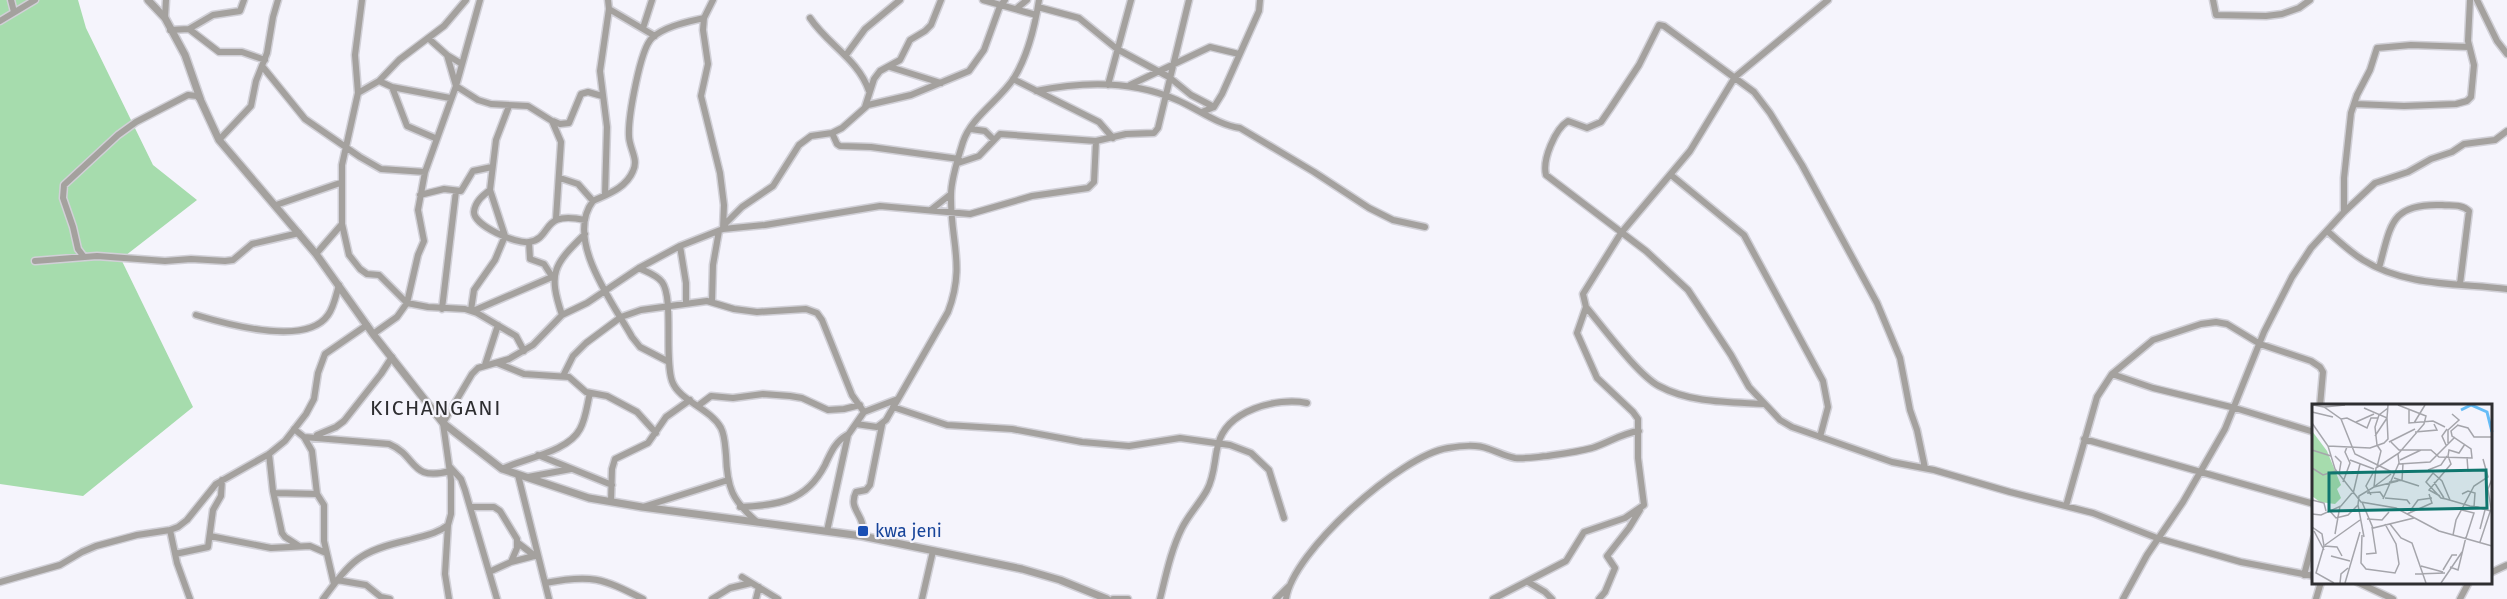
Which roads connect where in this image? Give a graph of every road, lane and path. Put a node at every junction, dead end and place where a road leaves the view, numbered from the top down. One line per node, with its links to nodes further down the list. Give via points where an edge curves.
1 (10, 0): 29 (street)
2 (35, 0): 29 (street)
3 (148, 0): 31 (street)
4 (166, 0): 31 (street)
5 (244, 0): 36 (street, via 240,11 213,15)
6 (278, 0): 46 (street)
7 (362, 0): 62 (street, via 355,55)
8 (466, 0): 39 (street)
9 (480, 0): 47 (street)
10 (608, 0): 27 (street)
11 (652, 0): 35 (street)
12 (713, 0): 32 (street)
13 (900, 0): 44 (street, via 865,29)
14 (941, 0): 49 (street, via 931,26 910,40 900,60)
15 (983, 0): 25 (street)
16 (1027, 0): 28 (street)
17 (1131, 0): 41 (street)
18 (1189, 0): 48 (street)
19 (1260, 0): 42 (street, via 1259,11)
20 (1828, 0): 52 (street)
21 (2213, 0): 22 (street, via 2216,15 2266,16 2299,9)
22 (2310, 0)
23 (2470, 0): 40 (street)
24 (2477, 0): 43 (street)
25 (1002, 3): 28 (street); 55 (street, via 977,62 959,76)
26 (1038, 4): 30 (street); 41 (street, via 1079,18)
27 (609, 9): 35 (street); 64 (street, via 601,62)
28 (1016, 9): 30 (street)
29 (14, 12): 34 (street)
30 (1036, 15): 53 (street, via 1024,58)
31 (165, 18): 37 (street)
32 (705, 18): 38 (street); 105 (street, via 703,41 708,64 701,96 720,173)
33 (810, 18): 44 (street)
34 (0, 21)
35 (643, 28): 38 (street)
36 (189, 29): 37 (street); 46 (street, via 219,52 242,52)
37 (170, 30): 66 (street, via 185,55)
38 (655, 36): 95 (street, via 644,49 630,112 629,138 636,160 633,171 624,183)
39 (428, 38): 45 (street); 54 (street)
40 (2469, 46): 68 (street, via 2377,48); 68 (street, via 2474,65 2471,97 2467,101 2404,106)
41 (1117, 49): 50 (street); 56 (street)
42 (1239, 54): 48 (street, via 1213,46); 71 (street)
43 (2507, 54)
44 (846, 55): 61 (street, via 862,74)
45 (447, 56): 47 (street); 58 (street)
46 (264, 63): 79 (street, via 255,81 249,111); 82 (street, via 305,119)
47 (462, 64): 58 (street)
48 (1173, 64): 50 (street); 51 (street)
49 (890, 67): 55 (street); 61 (street, via 880,71)
50 (1159, 72): 51 (street); 57 (street)
51 (1169, 77): 63 (street); 71 (street)
52 (1735, 77): 88 (street); 108 (street, via 1659,25 1639,65 1601,122 1587,128 1568,121 1561,125 1546,159 1546,175); 170 (street, via 1754,92 1776,122 1877,303 1900,358)
53 (1013, 79): 60 (street); 74 (street)
54 (379, 81): 59 (street); 62 (street)
55 (941, 83): 67 (street)
56 (1108, 85): 57 (street); 60 (street, via 1072,84)
57 (1130, 85): 63 (street)
58 (456, 86): 65 (street); 69 (street, via 478,100)
59 (392, 87): 65 (street); 77 (street, via 407,126)
60 (1036, 91): 78 (street, via 1099,122)
61 (869, 92): 67 (street); 70 (street)
62 (358, 93): 82 (street)
63 (1166, 95): 72 (street); 78 (street, via 1154,133)
64 (602, 96): 73 (street, via 581,94 569,123); 95 (street, via 607,127)
65 (450, 98): 77 (street)
66 (201, 101): 79 (street); 114 (street, via 188,95 136,122 64,185 63,198)
67 (874, 103): 70 (street)
68 (2355, 104): 99 (street, via 2346,144)
69 (508, 106): 73 (street, via 528,106); 85 (street, via 499,128)
70 (865, 107): 76 (street)
71 (1214, 107): 72 (street)
72 (1202, 112): 104 (street, via 1227,126 1240,128 1369,208 1393,220)
73 (552, 121): 89 (street, via 561,142)
74 (971, 129): 80 (street, via 985,131); 84 (street)
75 (2507, 131): 99 (street, via 2495,141 2464,144 2408,172 2375,183)
76 (832, 133): 83 (street, via 840,146); 105 (street, via 811,136 799,145 773,186 742,207)
77 (435, 138): 87 (street)
78 (1113, 138): 81 (street)
79 (219, 140): 97 (street)
80 (994, 140): 81 (street, via 1005,134); 84 (street, via 979,156)
81 (1096, 141): 100 (street, via 1095,178 1088,188 1010,201 978,213)
82 (346, 147): 87 (street, via 381,169); 90 (street)
83 (943, 158): 84 (street); 86 (street)
84 (958, 161): 86 (street)
85 (492, 167): 91 (street); 92 (street, via 473,171 464,189)
86 (956, 171): 93 (street)
87 (424, 172): 94 (street)
88 (1671, 175): 108 (street); 165 (street, via 1744,235 1823,381 1828,407)
89 (560, 178): 96 (street, via 578,184); 101 (street)
90 (340, 183): 97 (street); 103 (street)
91 (490, 190): 110 (street); 110 (street, via 478,200 475,217 484,227)
92 (456, 191): 94 (street, via 444,189); 128 (street)
93 (951, 194): 98 (street); 100 (street)
94 (420, 195): 125 (street, via 418,210 424,241)
95 (605, 195): 96 (street)
96 (593, 201): 102 (street)
97 (276, 205): 107 (street)
98 (932, 209): 100 (street); 105 (street, via 872,207)
99 (2343, 212): 106 (street)
100 (952, 213): 145 (street, via 957,258 955,294)
101 (556, 219): 102 (street); 111 (street)
102 (585, 220): 109 (street)
103 (342, 224): 113 (street); 125 (street, via 349,255 360,269 379,275)
104 (1425, 227)
105 (722, 228): 112 (street); 123 (street, via 713,264)
106 (2327, 231): 117 (street); 136 (street, via 2292,277)
107 (298, 233): 113 (street); 114 (street, via 252,244 233,260 225,261)
108 (1621, 233): 127 (street, via 1585,291); 148 (street, via 1646,251 1696,299 1749,387)
109 (585, 234): 118 (street, via 562,259); 122 (street, via 593,268)
110 (505, 236): 111 (street); 129 (street, via 495,260 474,290)
111 (529, 242): 118 (street, via 530,259 544,264)
112 (680, 246): 116 (street); 124 (street)
113 (316, 255): 120 (street)
114 (84, 257): 115 (street)
115 (35, 261)
116 (639, 268): 122 (street); 126 (street, via 664,284)
117 (2379, 268): 119 (street, via 2420,281); 119 (street, via 2392,224 2403,212 2421,205 2461,206 2469,212)
118 (553, 278): 129 (street); 131 (street)
119 (2460, 284): 121 (street)
120 (339, 285): 130 (street, via 327,316 309,329 266,330); 133 (street)
121 (2507, 289)
122 (605, 290): 131 (street); 132 (street)
123 (712, 301): 124 (street); 151 (street, via 746,311 801,309 817,313 852,395)
124 (686, 302): 126 (street)
125 (407, 303): 128 (street); 135 (street, via 397,317)
126 (667, 306): 132 (street); 139 (street)
127 (1586, 307): 148 (street, via 1646,377 1659,386 1697,399); 159 (street, via 1578,330 1579,340 1598,378 1636,416)
128 (442, 309): 129 (street)
129 (472, 311): 134 (street)
130 (195, 315)
131 (562, 315): 137 (street)
132 (621, 317): 139 (street, via 640,347); 143 (street, via 579,349)
133 (367, 325): 135 (street); 158 (street, via 325,354 314,399)
134 (498, 325): 137 (street, via 516,336); 141 (street)
135 (373, 334): 138 (street)
136 (2260, 344): 142 (street, via 2227,324 2200,324 2153,340); 149 (street, via 2320,368); 153 (street)
137 (524, 351): 140 (street)
138 (392, 357): 155 (street); 163 (street, via 344,421)
139 (669, 362): 146 (street, via 676,389)
140 (496, 363): 141 (street); 143 (street, via 524,374)
141 (485, 365): 155 (street, via 472,374)
142 (2112, 374): 153 (street); 166 (street, via 2097,397)
143 (563, 376): 144 (street)
144 (590, 393): 161 (street, via 607,396 630,408); 169 (street, via 582,423 571,441)
145 (899, 398): 152 (street); 154 (street)
146 (690, 400): 150 (street); 161 (street, via 666,417)
147 (1307, 403): 167 (street, via 1276,402 1250,411 1229,425)
148 (1764, 404): 165 (street, via 1785,424)
149 (2320, 404)
150 (699, 405): 151 (street, via 711,396 763,394 798,397 828,410); 177 (street, via 722,429)
151 (860, 405): 154 (street)
152 (893, 407): 157 (street); 167 (street, via 947,425 1012,429 1082,442 1129,446 1180,438)
153 (2235, 408): 160 (street); 174 (street)
154 (864, 412): 156 (street)
155 (443, 423): 171 (street); 172 (street)
156 (856, 424): 157 (street); 162 (street)
157 (882, 425): 194 (street, via 870,485 856,492 854,498 854,507 864,522)
158 (294, 429): 164 (street); 168 (street)
159 (1639, 431): 187 (street, via 1644,500); 218 (street, via 1590,448 1548,456 1515,458 1469,446 1435,450 1377,487 1340,519 1304,559)
160 (2312, 432)
161 (656, 433): 178 (street, via 648,443 615,459)
162 (848, 435): 186 (street, via 837,443 818,477 804,492 779,503); 192 (street)
163 (314, 436): 164 (street); 171 (street, via 389,444 397,447 421,472 437,474)
164 (304, 437): 180 (street, via 312,451)
165 (1820, 437): 170 (street, via 1892,462)
166 (2084, 440): 174 (street); 183 (street)
167 (1218, 443): 188 (street, via 1251,453 1269,470); 236 (street, via 1212,478 1183,526)
168 (269, 454): 176 (street); 179 (street)
169 (538, 455): 172 (street); 173 (street)
170 (1925, 468): 183 (street)
171 (450, 469): 184 (street, via 461,479); 190 (street)
172 (502, 469): 175 (street)
173 (573, 469): 175 (street); 178 (street)
174 (2201, 472): 182 (street); 195 (street)
175 (521, 476): 181 (street); 202 (street)
176 (222, 480): 191 (street, via 187,520); 193 (street)
177 (728, 480): 185 (street); 186 (street)
178 (612, 485): 181 (street)
179 (273, 491): 180 (street); 198 (street, via 282,534)
180 (317, 494): 200 (street, via 324,505)
181 (611, 501): 185 (street)
182 (2312, 504)
183 (2066, 506): 195 (street)
184 (470, 507): 197 (street, via 497,508); 205 (street)
185 (642, 507): 189 (street)
186 (740, 507): 189 (street)
187 (1640, 509): 212 (street, via 1584,532 1566,561); 241 (street, via 1607,556 1615,567)
188 (1284, 518)
189 (757, 522): 192 (street)
190 (448, 525): 211 (street, via 360,556); 220 (street)
191 (170, 531): 201 (street); 210 (street, via 137,534 102,544 60,565)
192 (827, 531): 194 (street)
193 (210, 536): 198 (street, via 271,548); 201 (street, via 205,549)
194 (862, 536): 199 (street)
195 (2157, 538): 207 (street); 242 (street)
196 (2312, 542): 207 (street)
197 (518, 543): 202 (street); 203 (street)
198 (299, 546): 200 (street)
199 (933, 550): 232 (street); 233 (street, via 1022,569)
200 (326, 553): 211 (street)
201 (175, 554): 221 (street)
202 (537, 556): 203 (street); 213 (street)
203 (511, 562): 205 (street)
204 (2507, 565): 206 (street)
205 (489, 572): 226 (street)
206 (2492, 572)
207 (2304, 575): 208 (street)
208 (2312, 576)
209 (742, 577): 214 (street)
210 (0, 582)
211 (336, 582): 222 (street); 223 (street, via 366,585)
212 (1528, 582): 239 (street); 240 (street)
213 (545, 583): 227 (street); 228 (street, via 595,578)
214 (751, 583): 219 (street); 229 (street, via 730,588)
215 (2320, 584): 243 (street)
216 (2360, 584): 244 (street)
217 (2468, 584): 245 (street)
218 (1289, 586): 237 (street); 238 (street)
219 (759, 587): 230 (street); 231 (street)
220 (447, 590): 224 (street); 225 (street)
221 (189, 599)
222 (322, 599)
223 (390, 599)
224 (441, 599)
225 (449, 599)
226 (497, 599)
227 (549, 599)
228 (643, 599)
229 (712, 599)
230 (756, 599)
231 (778, 599)
232 (922, 599)
233 (1106, 599)
234 (1113, 599): 235 (street)
235 (1128, 599)
236 (1160, 599)
237 (1276, 599)
238 (1286, 599)
239 (1493, 599)
240 (1552, 599)
241 (1599, 599)
242 (2123, 599)
243 (2316, 599)
244 (2393, 599)
245 (2460, 599)

